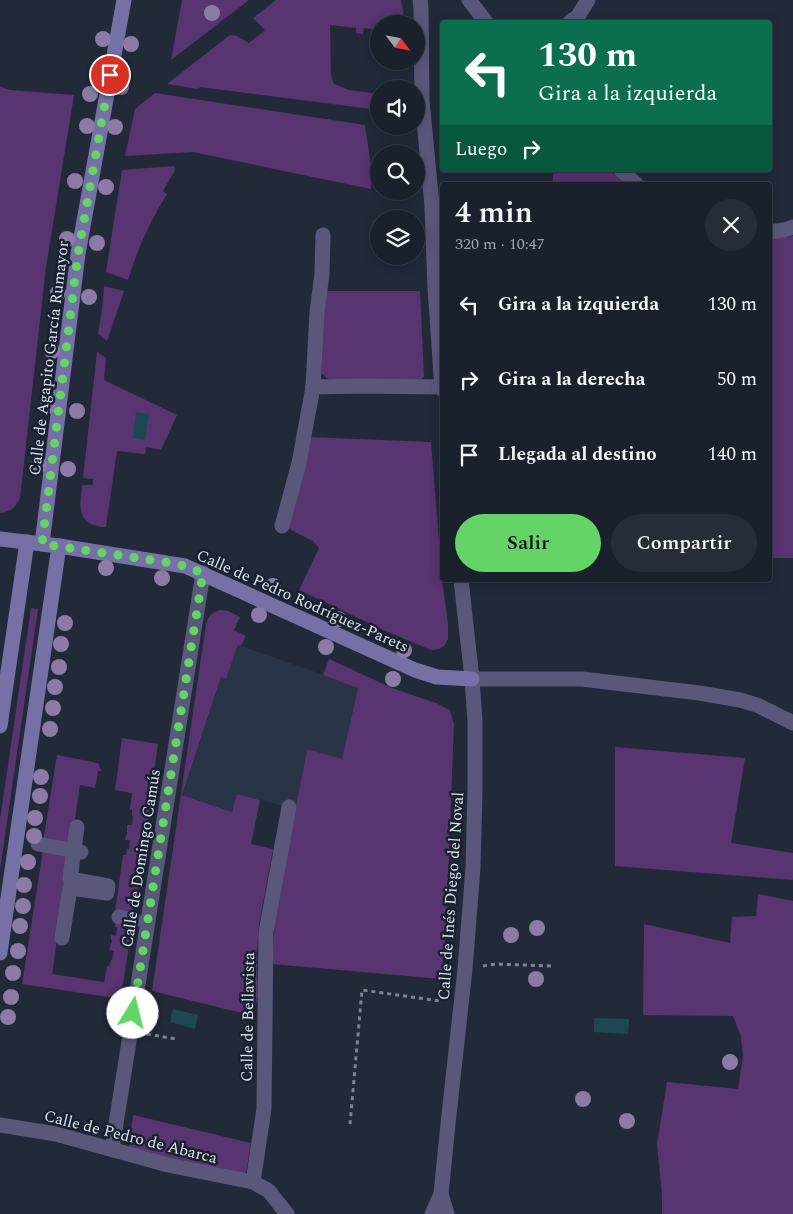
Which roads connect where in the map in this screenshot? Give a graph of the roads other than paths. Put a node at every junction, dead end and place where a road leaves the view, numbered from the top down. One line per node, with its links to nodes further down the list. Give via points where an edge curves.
1 (124, 0): 17 (main road, Calle de Agapito García Rumayor, via 78,254)
2 (420, 0): 12 (street, via 422,100 432,206)
3 (469, 0): 5 (street)
4 (588, 0): 6 (street)
5 (484, 20)
6 (573, 20)
7 (624, 172): 8 (street)
8 (634, 182)
9 (793, 227): 10 (street)
10 (772, 232)
11 (323, 235): 13 (street)
12 (440, 355)
13 (313, 387): 14 (street); 15 (street, via 299,463)
14 (440, 388)
15 (282, 526)
16 (0, 539): 17 (main road, Calle de Pedro Rodríguez-Parets)
17 (34, 543): 18 (main road, Calle de Pedro Rodríguez-Parets); 23 (main road, Calle de Agapito García Rumayor)
18 (59, 546): 19 (main road, Calle de Pedro Rodríguez-Parets, via 165,562); 31 (main road)
19 (203, 573): 21 (main road, Calle de Pedro Rodríguez-Parets, via 416,670 437,677); 33 (street, Calle de Domingo Camús)
20 (461, 582): 21 (street, Calle de Inés Diego del Noval)
21 (472, 679): 22 (street, via 582,679 698,693 758,705); 35 (street, Calle de Inés Diego del Noval, via 475,721 473,868)
22 (793, 723)
23 (0, 726)
24 (289, 807): 34 (street, Calle de Bellavista, via 266,932 264,1109)
25 (77, 827): 27 (street)
26 (38, 844): 27 (street)
27 (74, 851): 30 (street, via 70,879 112,887 70,888)
28 (119, 917): 29 (street)
29 (135, 920)
30 (62, 938)
31 (0, 953)
32 (0, 1125): 33 (street, Calle de Pedro de Abarca, via 56,1134)
33 (112, 1149): 34 (street, Calle de Pedro de Abarca, via 168,1165)
34 (253, 1182): 36 (street, via 268,1191)
35 (442, 1194): 37 (street); 38 (street, Calle de Inés Diego del Noval)
36 (287, 1214)
37 (432, 1214)
38 (448, 1214)

